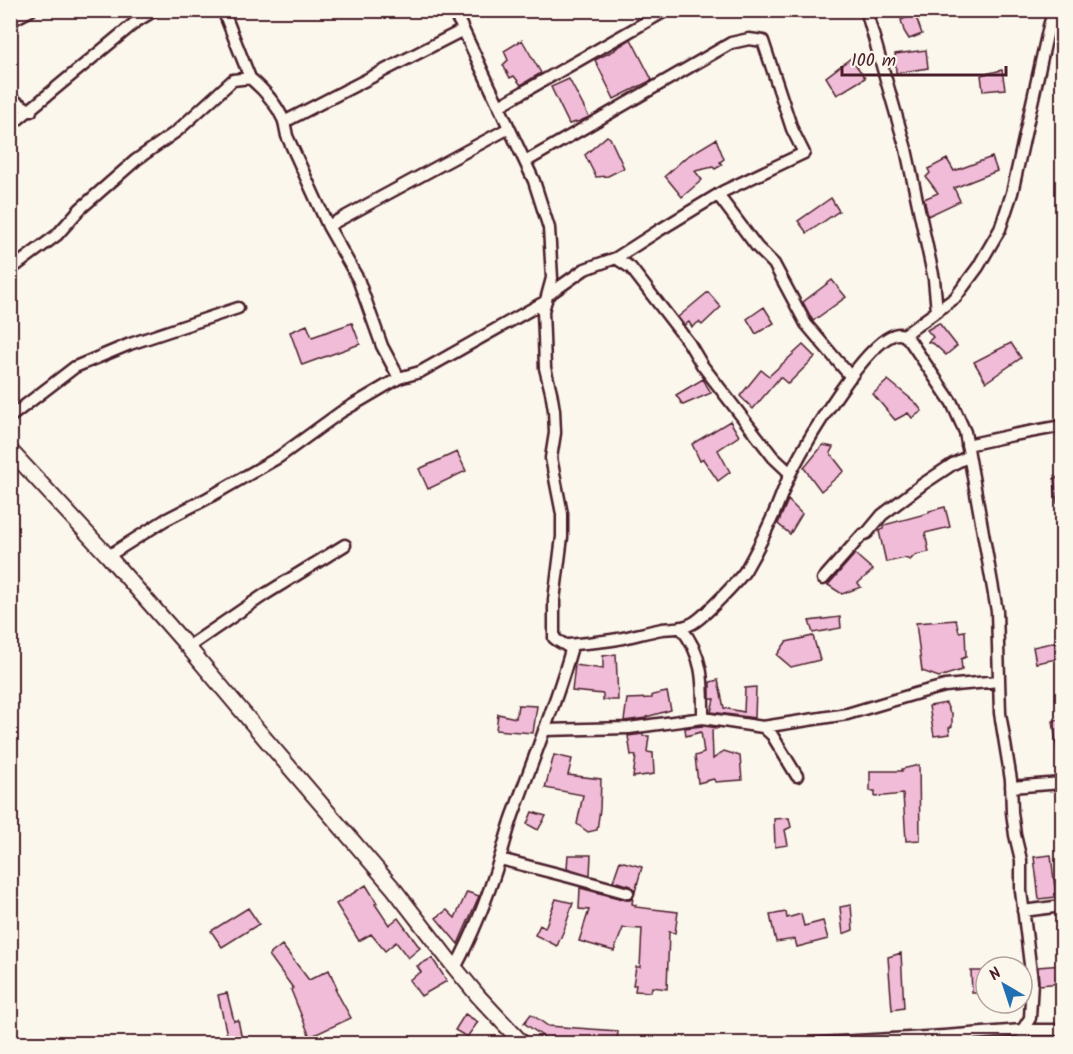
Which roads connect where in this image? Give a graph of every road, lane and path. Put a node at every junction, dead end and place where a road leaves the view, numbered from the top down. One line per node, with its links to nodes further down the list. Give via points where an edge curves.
1 (31, 10): 8 (street)
2 (155, 10): 13 (street)
3 (223, 10): 10 (street)
4 (452, 10): 9 (street)
5 (667, 10): 12 (street)
6 (866, 10): 24 (street, via 906,149 934,279)
7 (1054, 10): 24 (street, via 1012,193 1000,229 955,298)
8 (10, 21)
9 (463, 30): 12 (street); 14 (street)
10 (250, 78): 14 (street); 21 (street, via 233,80 80,209 57,235)
11 (10, 98): 13 (street)
12 (499, 106): 16 (street)
13 (30, 111): 15 (street)
14 (284, 122): 19 (street)
15 (10, 126)
16 (509, 128): 17 (street); 19 (street)
17 (525, 162): 18 (street, via 731,43 763,41 792,129 804,153); 22 (street, via 549,228 552,278)
18 (718, 195): 20 (street); 26 (street, via 774,264 806,324)
19 (328, 226): 27 (street, via 358,279 382,346)
20 (616, 258): 22 (street, via 585,269); 33 (street, via 631,268 773,457)
21 (12, 265)
22 (547, 298): 27 (street, via 420,372); 38 (street, via 543,311 545,368 555,433 551,458 562,514 554,638)
23 (238, 308): 28 (street, via 75,367)
24 (937, 311): 25 (street)
25 (904, 335): 26 (street, via 890,336); 30 (street, via 952,403)
26 (851, 377): 33 (street)
27 (399, 378): 35 (street, via 341,412 279,457)
28 (10, 417)
29 (1062, 426): 30 (street)
30 (967, 445): 32 (street)
31 (10, 450): 35 (street)
32 (969, 456): 36 (street, via 882,514); 40 (street, via 997,611)
33 (790, 473): 37 (street, via 772,519 743,574 703,615)
34 (345, 545): 39 (street)
35 (108, 556): 39 (street)
36 (823, 579)
37 (681, 628): 38 (street); 41 (street, via 691,640 699,663)
38 (568, 645): 43 (street, via 571,650 566,669)
39 (188, 647): 51 (street, via 394,889)
40 (999, 681): 42 (street, via 945,686 847,714); 46 (street)
41 (702, 718): 42 (street); 43 (street, via 628,728)
42 (763, 727): 44 (street)
43 (544, 730): 47 (street)
44 (797, 776)
45 (1062, 783): 46 (street)
46 (1011, 787): 50 (street)
47 (500, 859): 48 (street); 51 (street, via 469,943)
48 (628, 894)
49 (1062, 906): 50 (street)
50 (1023, 911): 52 (street, via 1032,981 1030,1018)
51 (455, 968): 54 (street)
52 (1022, 1030): 53 (street); 55 (street); 56 (street)
53 (1062, 1030)
54 (523, 1044)
55 (804, 1044)
56 (1025, 1044)

